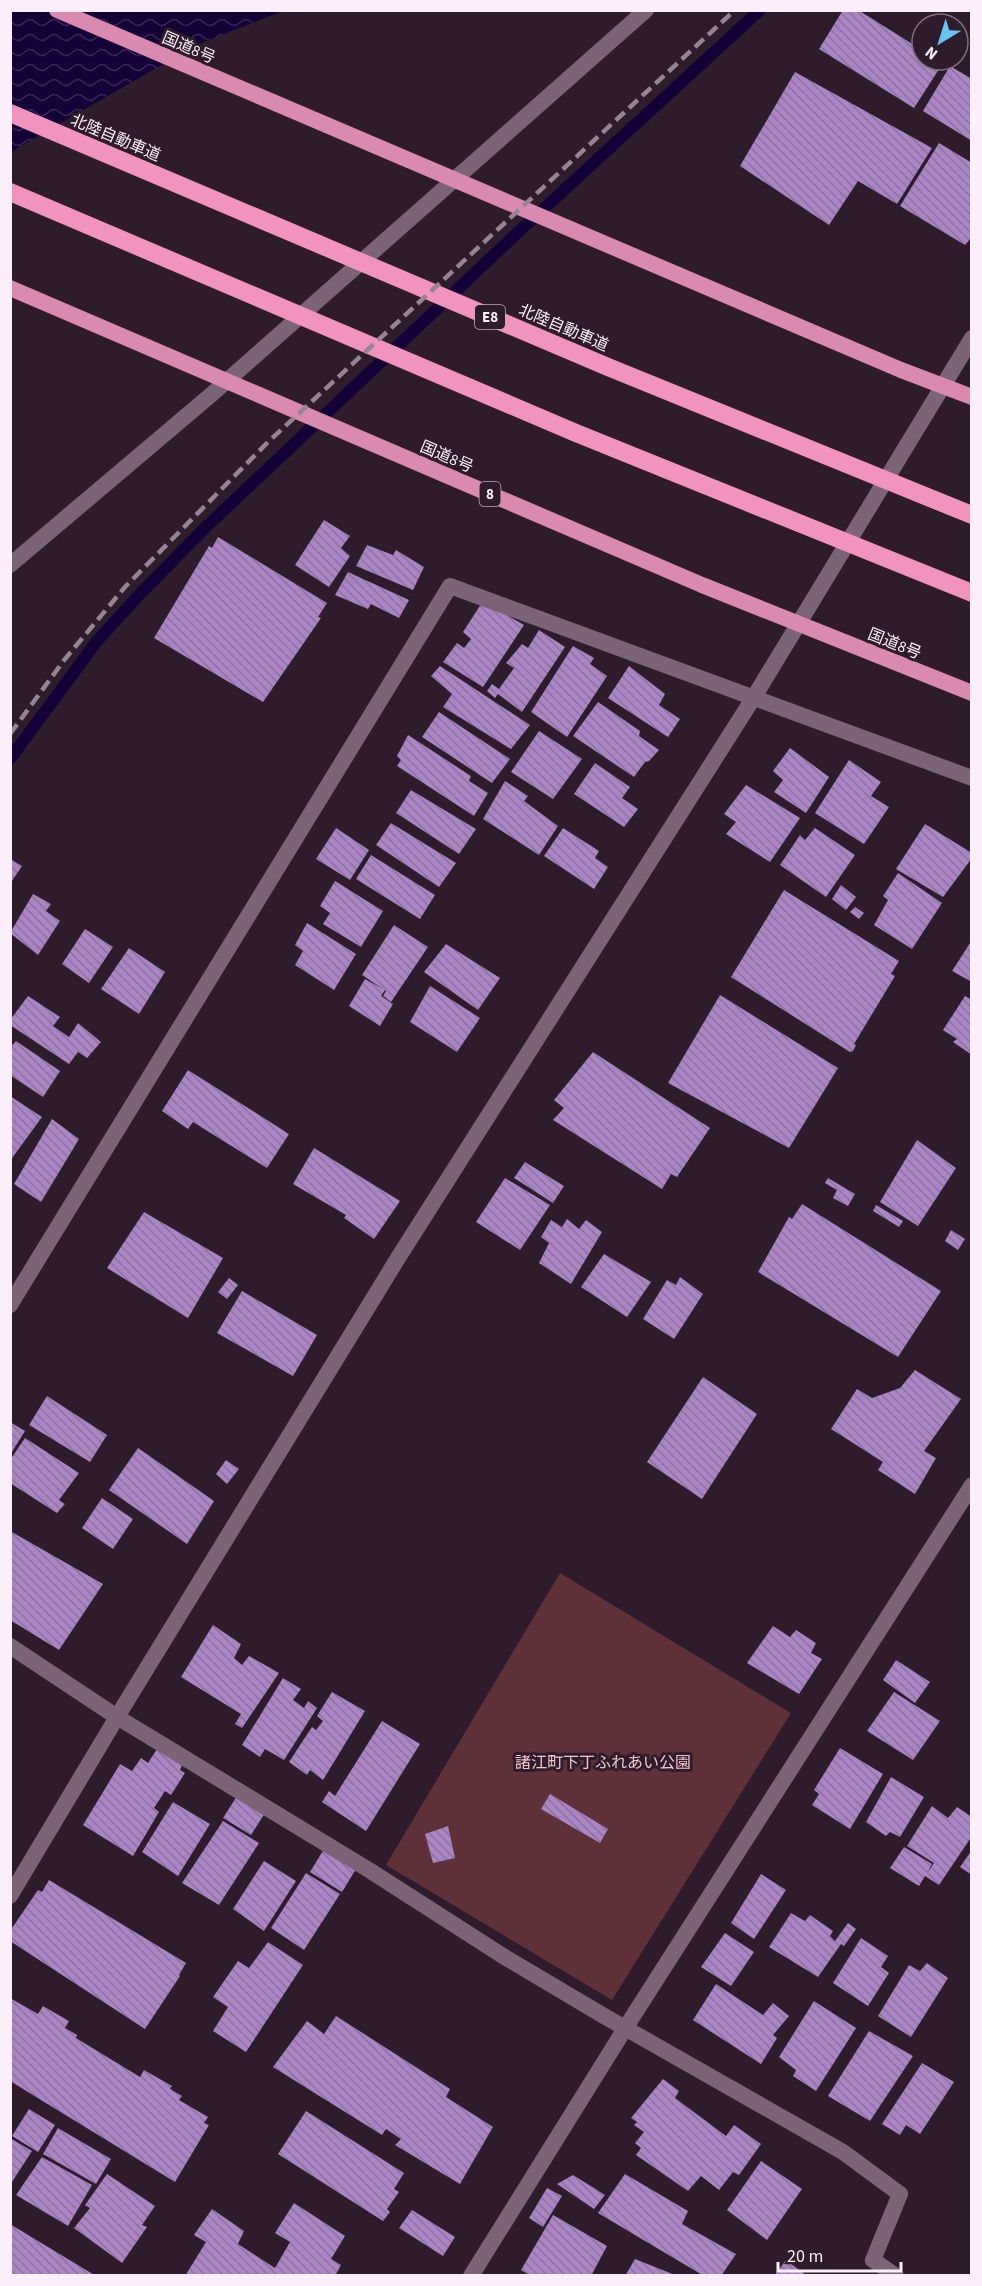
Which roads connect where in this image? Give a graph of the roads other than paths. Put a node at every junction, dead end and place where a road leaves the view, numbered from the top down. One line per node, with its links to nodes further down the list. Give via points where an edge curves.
1 (57, 10): 7 (highway, 国道8号)
2 (646, 10): 9 (street, via 212,394)
3 (10, 113): 8 (highway, 北陸自動車道 / E8, via 608,367)
4 (10, 192): 10 (highway, via 576,433)
5 (10, 288): 11 (highway, 国道8号 / 8, via 702,585)
6 (972, 338): 12 (street)
7 (972, 397)
8 (972, 515)
9 (10, 565)
10 (972, 594)
11 (972, 693)
12 (754, 697): 13 (street); 14 (street, via 450,586); 17 (street, via 398,1258)
13 (972, 778)
14 (10, 1305)
15 (972, 1485): 19 (street)
16 (10, 1646): 17 (street)
17 (117, 1717): 18 (street); 19 (street, via 503,1956)
18 (10, 1896)
19 (626, 2027): 20 (street); 21 (street, via 843,2152 900,2194 873,2260)
20 (472, 2275)
21 (896, 2276)

